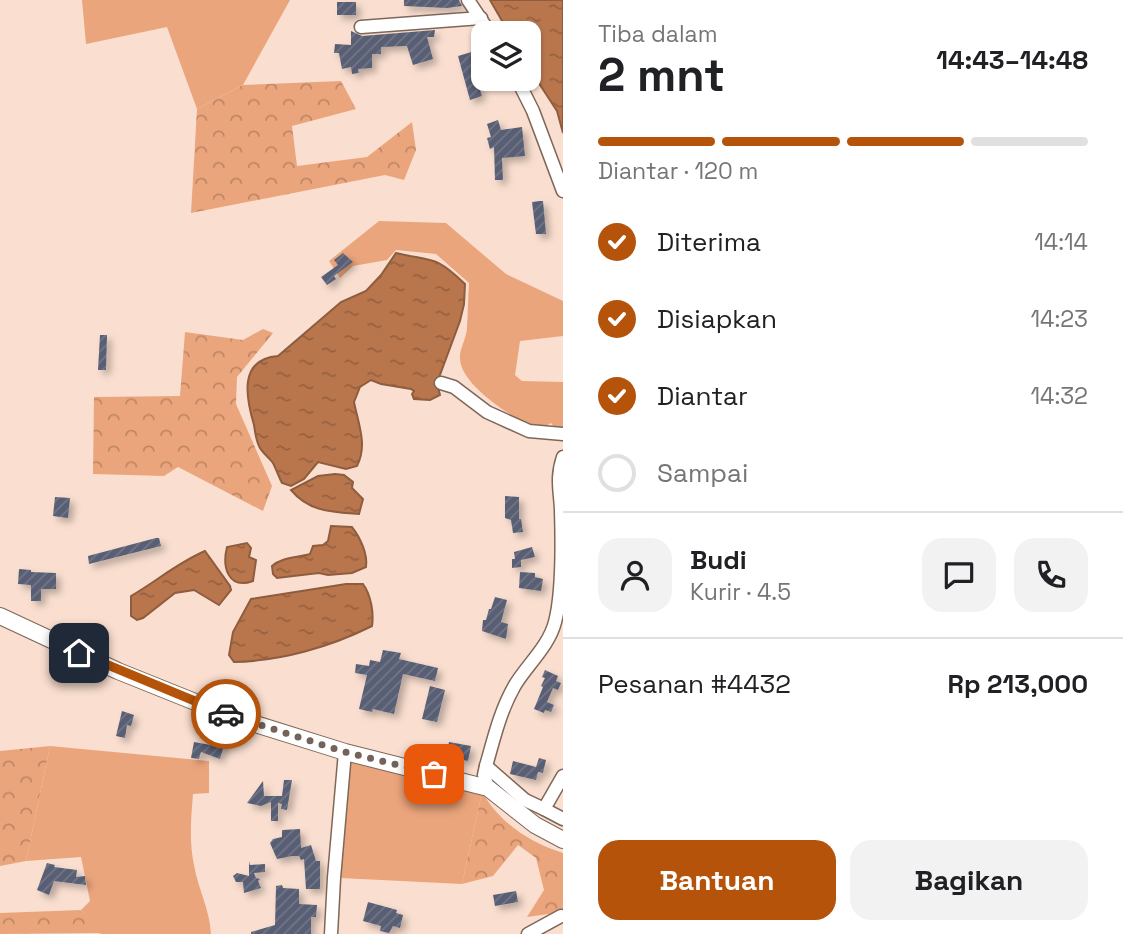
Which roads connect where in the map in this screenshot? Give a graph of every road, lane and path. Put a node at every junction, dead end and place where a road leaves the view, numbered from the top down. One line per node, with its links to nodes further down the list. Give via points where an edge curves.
1 (468, 0): 2 (street)
2 (481, 18): 3 (street); 4 (street)
3 (483, 21)
4 (361, 27)
5 (523, 91): 6 (street)
6 (563, 191)
7 (441, 383): 8 (street, via 529,432)
8 (563, 435)
9 (563, 457): 12 (street, via 557,474 561,544 554,627 501,710)
10 (0, 616): 11 (main road, via 220,712)
11 (345, 752): 14 (main road); 19 (street)
12 (486, 766): 14 (street); 15 (street, via 525,800)
13 (563, 776): 15 (street)
14 (488, 788): 17 (main road, via 535,825)
15 (544, 809): 16 (street)
16 (563, 819)
17 (563, 840)
18 (561, 916): 20 (street)
19 (331, 934)
20 (528, 934)

